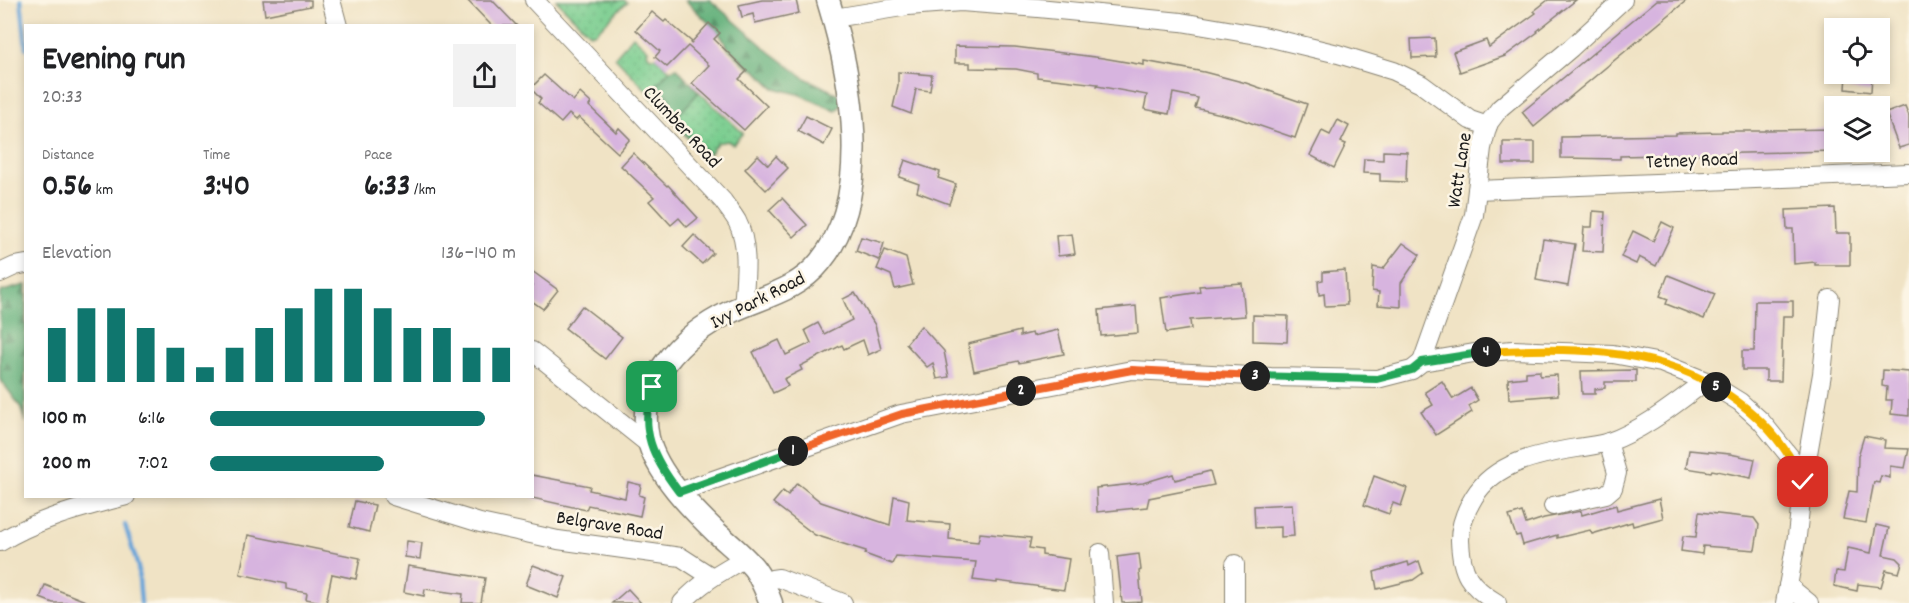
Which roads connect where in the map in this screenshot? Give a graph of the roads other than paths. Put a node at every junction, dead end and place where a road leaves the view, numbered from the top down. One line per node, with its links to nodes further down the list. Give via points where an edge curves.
1 (331, 0): 5 (street)
2 (534, 0): 12 (street, Clumber Road, via 723,201 737,222 744,243)
3 (1623, 0): 6 (street, Watt Lane, via 1500,108)
4 (831, 9): 6 (street, via 961,2 1181,22 1263,36 1394,70 1421,84 1470,120); 12 (street, Ivy Park Road, via 850,97 853,132 850,186 840,227 827,253 810,273 783,291)
5 (337, 24)
6 (1488, 126): 8 (street, Watt Lane)
7 (1909, 173): 8 (street, Tetney Road)
8 (1477, 190): 14 (street, Watt Lane, via 1474,215)
9 (24, 264): 10 (street)
10 (0, 273)
11 (1830, 299): 18 (street, via 1822,374)
12 (743, 307): 17 (street, Ivy Park Road, via 697,332 661,369 647,412)
13 (534, 353): 17 (street)
14 (1422, 362): 15 (street, via 1513,350 1613,354 1661,363); 19 (street, via 1412,370 1377,379 1132,370 902,414)
15 (1706, 381): 16 (street, via 1637,429); 18 (street, via 1740,402 1761,421 1795,463)
16 (1608, 442): 22 (street, via 1617,472 1613,488 1606,494); 34 (street, via 1547,453 1506,467 1481,485 1466,510 1460,534 1460,561 1471,583)
17 (651, 446): 19 (street)
18 (1803, 482): 29 (street)
19 (679, 492): 25 (street)
20 (119, 498): 23 (street, via 49,517)
21 (399, 498): 27 (street, Belgrave Road, via 480,523 558,540 681,558)
22 (1553, 506)
23 (0, 542)
24 (1100, 553): 32 (street)
25 (745, 558): 27 (street); 28 (street)
26 (1235, 564): 33 (street)
27 (712, 577): 30 (street)
28 (767, 594): 31 (street, via 772,579 779,578)
29 (1787, 594): 35 (street)
30 (682, 603)
31 (843, 603)
32 (1104, 603)
33 (1235, 603)
34 (1497, 603)
35 (1809, 603)

